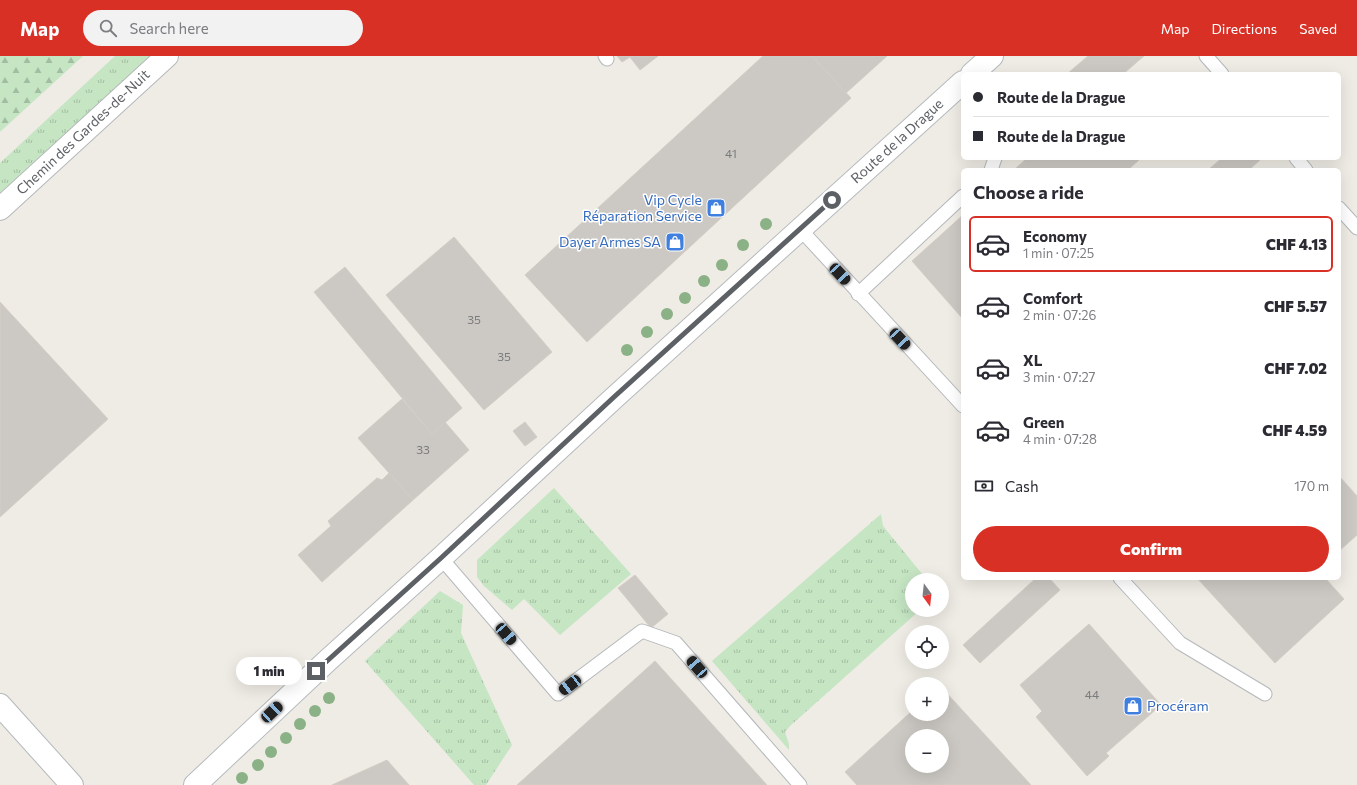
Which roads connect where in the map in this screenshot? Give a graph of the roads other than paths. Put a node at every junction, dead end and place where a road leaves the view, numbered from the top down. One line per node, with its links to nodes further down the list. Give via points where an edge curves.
1 (167, 56): 10 (street, Chemin des Gardes-de-Nuit)
2 (992, 56): 4 (street, Route de la Drague)
3 (1206, 56): 5 (lane)
4 (977, 72)
5 (1220, 72)
6 (961, 89): 13 (street, Route de la Drague)
7 (1298, 160): 8 (lane)
8 (1304, 168)
9 (961, 198): 14 (lane)
10 (0, 209)
11 (1341, 210): 12 (lane)
12 (1357, 228)
13 (800, 229): 14 (lane); 16 (street, Route de la Drague)
14 (858, 294): 15 (lane)
15 (961, 404)
16 (441, 558): 21 (street, Route de la Drague); 22 (lane, via 558,694 642,631 676,644)
17 (1122, 580): 18 (lane, via 1180,643)
18 (1265, 694)
19 (0, 705): 20 (street)
20 (72, 785)
21 (195, 785)
22 (800, 785)

